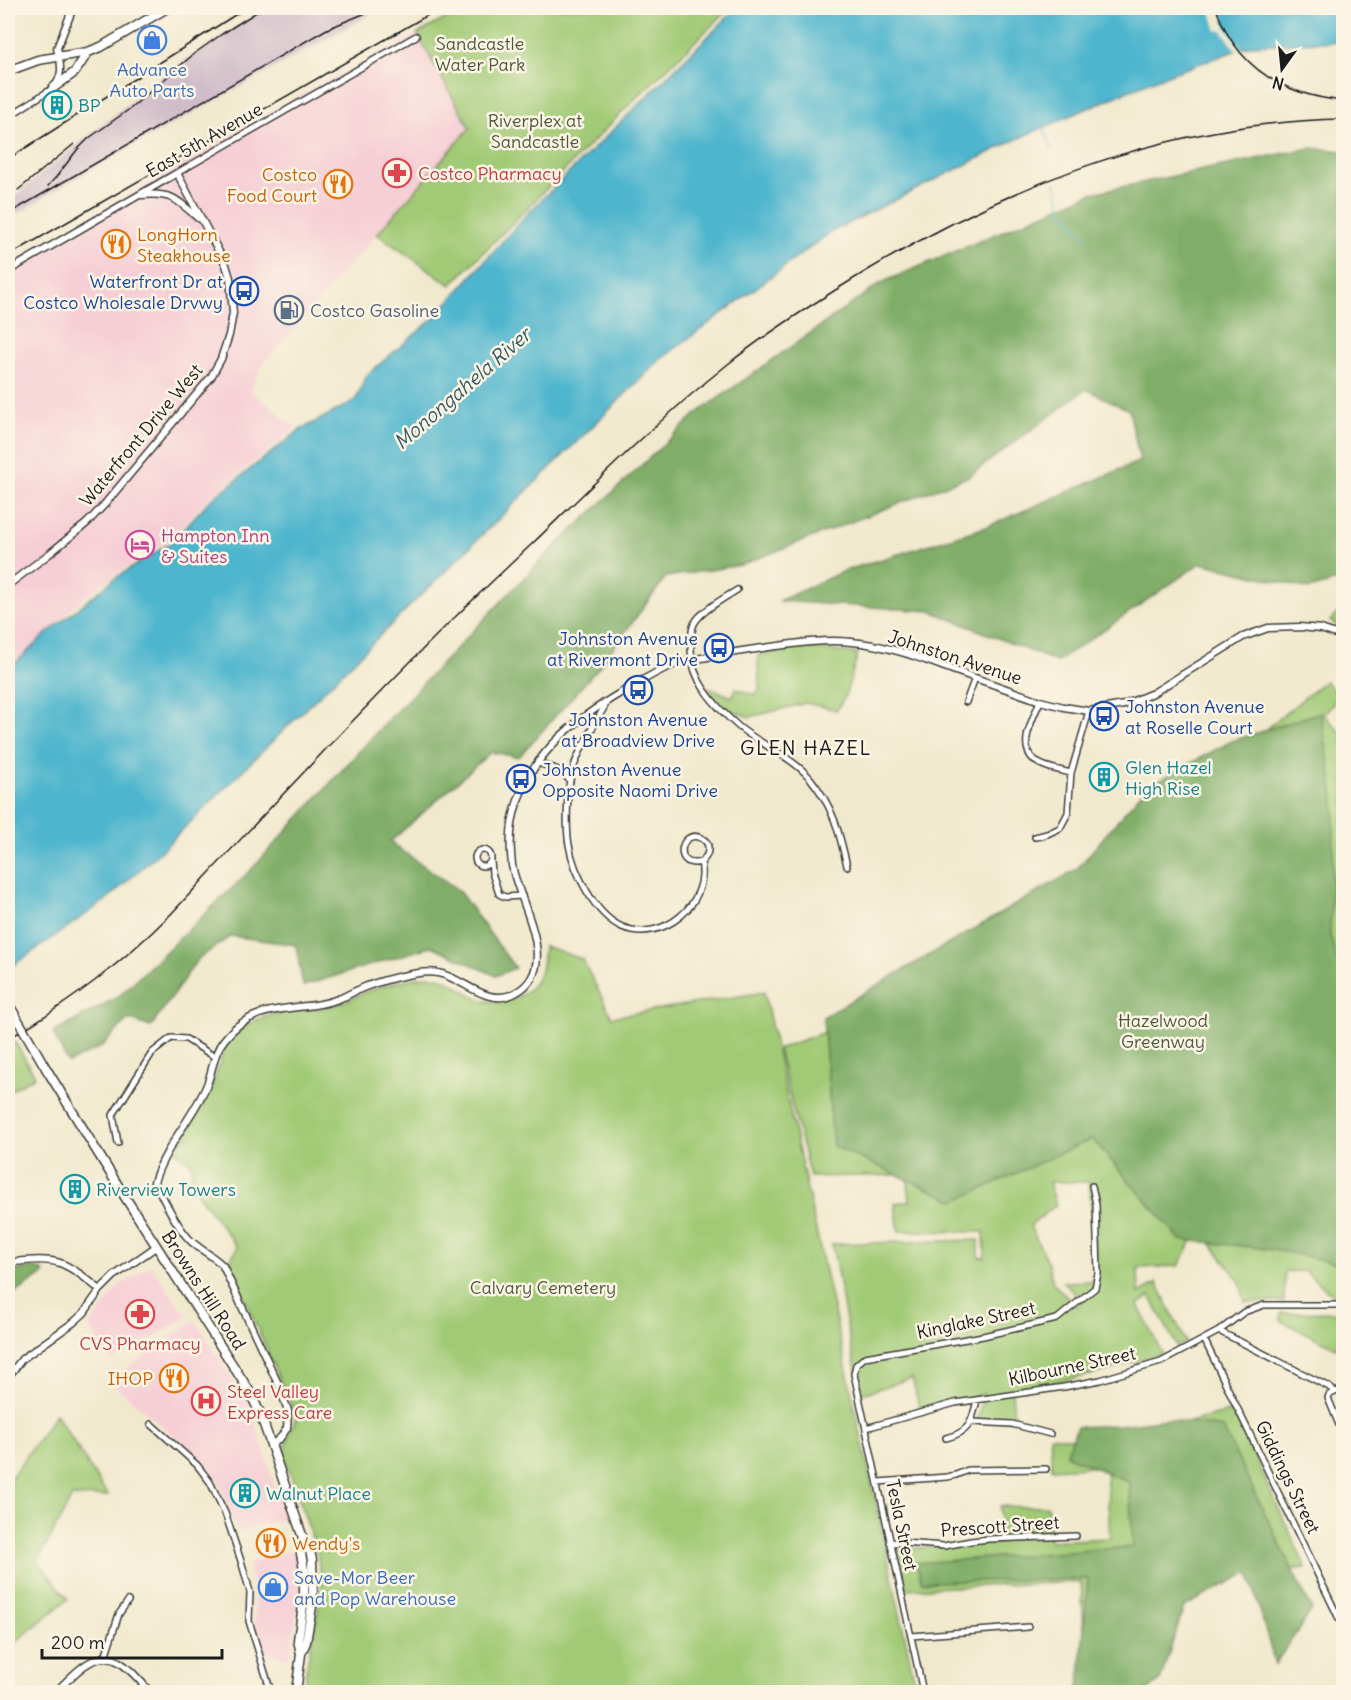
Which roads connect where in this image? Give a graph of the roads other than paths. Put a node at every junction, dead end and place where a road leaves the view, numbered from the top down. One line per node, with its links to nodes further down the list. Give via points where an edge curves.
1 (73, 8): 5 (street, via 57,48)
2 (167, 8): 4 (main road)
3 (416, 36): 9 (street, East 5th Avenue)
4 (88, 52): 5 (main road); 7 (main road, via 75,72)
5 (59, 57): 6 (main road); 7 (street, via 61,74)
6 (8, 71)
7 (53, 88): 8 (street)
8 (8, 117)
9 (177, 173): 10 (street, East 5th Avenue); 11 (street, Waterfront Drive West)
10 (138, 195): 11 (street, via 169,196); 12 (street, East 5th Avenue)
11 (203, 222): 13 (street, Waterfront Drive West, via 226,265 232,292 233,313 221,359 211,377 105,505)
12 (8, 271)
13 (8, 585)
14 (738, 590): 16 (street, via 695,623)
15 (1344, 637): 21 (street, Johnston Avenue, via 1321,629 1268,628 1241,638 1153,693 1125,705)
16 (692, 661): 17 (street, Johnston Avenue, via 716,654 814,641 855,642 898,650); 18 (street, Johnston Avenue, via 673,664); 29 (street, via 698,681 712,700 740,728 797,765 826,799)
17 (975, 678): 19 (street, Johnston Avenue); 20 (street)
18 (608, 700): 22 (street, Johnston Avenue, via 583,716); 24 (street, via 584,744)
19 (1040, 701): 21 (street, Johnston Avenue); 23 (street, via 1027,735 1029,753 1042,764)
20 (966, 702)
21 (1089, 711): 23 (street)
22 (537, 763): 24 (street, via 554,767); 31 (street, Johnston Avenue, via 521,793 510,836 512,867)
23 (1071, 773): 25 (street, via 1068,813 1060,828)
24 (570, 781): 27 (street, via 568,844 589,895 621,926 637,931 671,924 698,895)
25 (1035, 837)
26 (491, 861): 28 (street); 28 (street, via 488,852 479,852 476,861); 30 (street)
27 (702, 862): 27 (street, via 707,856 707,843 700,838 688,838 682,850 685,858 692,863)
28 (485, 866): 30 (street)
29 (847, 866)
30 (492, 873): 31 (street, via 499,894)
31 (522, 896): 33 (street, Johnston Avenue, via 538,952 536,969 528,983 515,993 501,997 483,995 440,973 424,972 320,1004 258,1014 239,1024 222,1041)
32 (8, 1003): 36 (main road, Browns Hill Road, bridge)
33 (215, 1057): 34 (street, via 186,1039 171,1038 152,1053 113,1115); 53 (street, Johnston Avenue, via 205,1089 154,1182 184,1234 223,1266 280,1388 288,1423)
34 (118, 1143)
35 (1092, 1186): 42 (street, Kinglake Street, via 1096,1204 1095,1288 1057,1319 865,1357)
36 (157, 1246): 38 (street); 53 (main road, Browns Hill Road, via 255,1402)
37 (8, 1263): 38 (street, via 58,1262)
38 (100, 1290): 43 (street, via 84,1313 22,1359)
39 (1344, 1305): 40 (street, Kilbourne Street, via 1264,1305 1244,1312)
40 (1219, 1331): 41 (street, Kilbourne Street); 45 (street)
41 (1204, 1339): 46 (street, Kilbourne Street, via 1161,1362 1100,1380); 60 (street, Giddings Street)
42 (856, 1365): 49 (street, Tesla Street, via 854,1374)
43 (8, 1377)
44 (1344, 1389): 45 (street)
45 (1335, 1392): 51 (street, via 1328,1398)
46 (977, 1400): 47 (street); 49 (street, Kilbourne Street)
47 (972, 1422): 50 (street, via 1012,1424); 52 (street, via 959,1434)
48 (152, 1424): 65 (street, via 197,1465 225,1512 250,1592 249,1621)
49 (866, 1428): 55 (street, Tesla Street)
50 (1050, 1434)
51 (1344, 1437)
52 (946, 1438)
53 (271, 1446): 66 (main road, Browns Hill Road, via 304,1541 301,1554 305,1581)
54 (1046, 1469): 55 (street, via 968,1470 947,1477)
55 (878, 1482): 57 (street, Tesla Street)
56 (1076, 1536): 57 (street, Prescott Street, via 980,1540 944,1546)
57 (890, 1542): 61 (street, Tesla Street)
58 (128, 1601): 62 (street, via 119,1614)
59 (1028, 1628): 61 (street)
60 (1344, 1629)
61 (911, 1636): 67 (street, Tesla Street)
62 (105, 1657): 63 (street, via 94,1659); 64 (street, via 123,1665)
63 (56, 1692)
64 (150, 1692)
65 (271, 1692)
66 (296, 1692)
67 (923, 1692)

